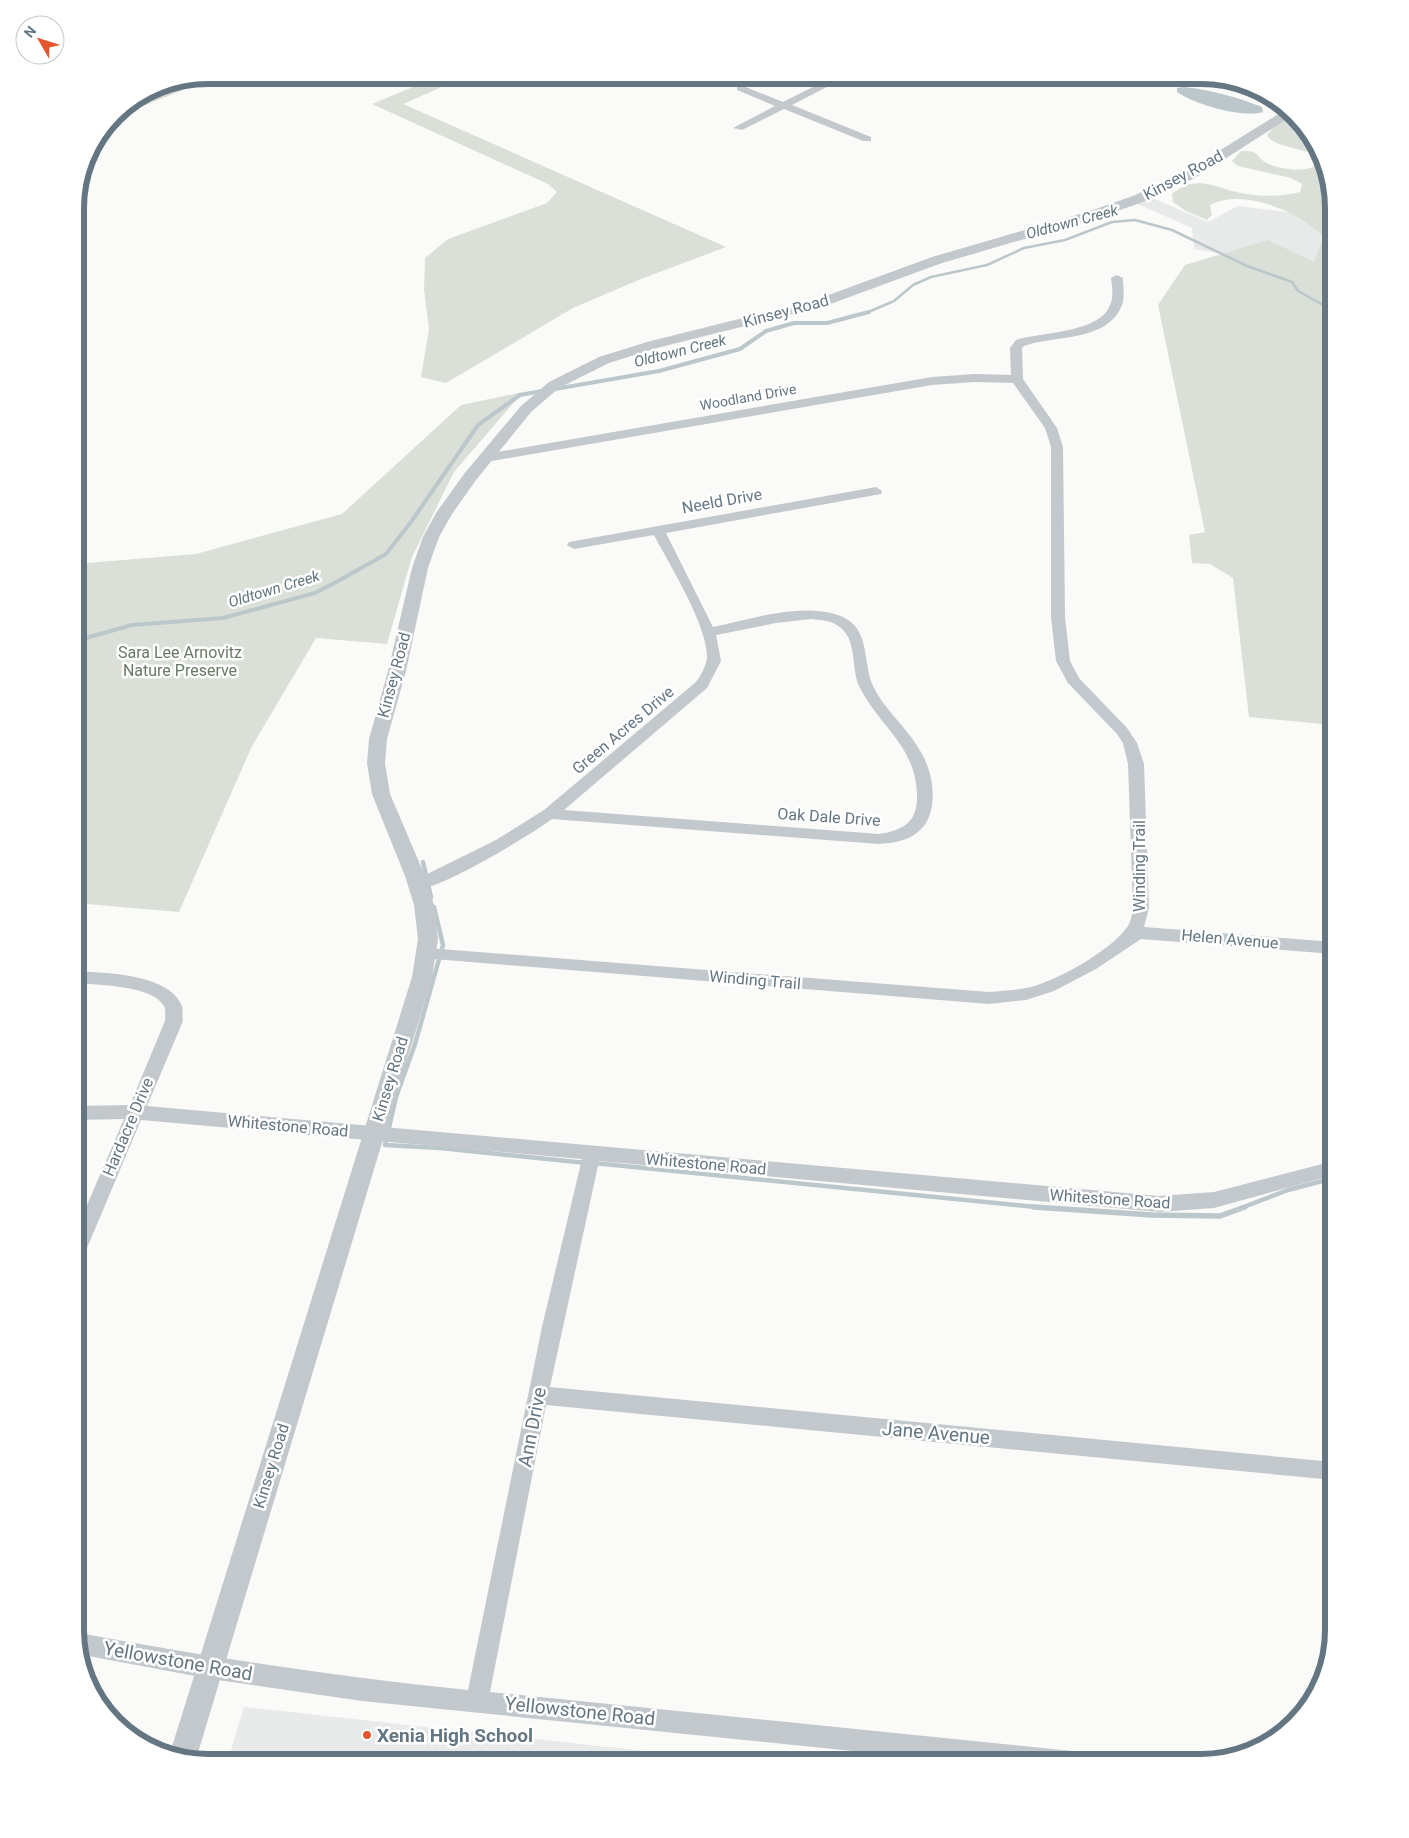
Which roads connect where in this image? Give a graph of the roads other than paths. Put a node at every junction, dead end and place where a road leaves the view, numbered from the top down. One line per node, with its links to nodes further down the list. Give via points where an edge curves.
1 (827, 84): 3 (street)
2 (740, 88): 3 (street)
3 (782, 106): 5 (street); 6 (street)
4 (1284, 116): 9 (street, Kinsey Road, via 1190,175 1119,207 937,260 820,303 621,354 586,368 554,384 536,398)
5 (738, 128)
6 (868, 139)
7 (1117, 278): 8 (street, via 1116,305 1104,320 1078,332 1027,340 1017,345)
8 (1017, 379): 9 (street, Woodland Drive, via 932,382); 16 (street, Winding Trail, via 1051,428 1057,447 1058,617 1063,661 1073,680 1122,731 1136,764 1141,908 1138,923)
9 (486, 458): 15 (street, Kinsey Road, via 444,513 427,547 378,739 376,763 381,794)
10 (876, 491): 11 (street, Neeld Drive)
11 (658, 530): 12 (street, Neeld Drive); 13 (street, Green Acres Drive)
12 (574, 545)
13 (709, 632): 14 (street, Green Acres Drive, via 714,655 702,685); 14 (street, Oak Dale Drive, via 806,614 830,617 849,627 855,638 866,686 921,766 926,792 919,823 903,835 879,839)
14 (549, 814): 15 (street, Green Acres Drive, via 502,846)
15 (418, 886): 18 (street, Kinsey Road, via 427,926)
16 (1128, 938): 17 (street, Helen Avenue, via 1149,932); 18 (street, Winding Trail, via 1053,985 1021,995 988,998)
17 (1325, 947)
18 (426, 954): 22 (street, Kinsey Road, via 422,977)
19 (84, 978): 20 (street, Hardacre Drive, via 148,987 167,995 175,1009 174,1020)
20 (134, 1112): 21 (street, Whitestone Road); 22 (street, Whitestone Road); 25 (street, Hardacre Drive)
21 (84, 1113)
22 (373, 1134): 23 (street, Whitestone Road); 29 (street, Kinsey Road)
23 (592, 1154): 24 (street, Whitestone Road, via 1159,1204 1214,1200); 26 (street, Ann Drive)
24 (1325, 1170)
25 (84, 1233)
26 (538, 1395): 27 (street, Jane Avenue); 30 (street, Ann Drive)
27 (1325, 1470)
28 (85, 1646): 29 (street, Yellowstone Road)
29 (208, 1678): 30 (street, Yellowstone Road); 31 (street, Kinsey Road)
30 (477, 1701): 32 (street, Yellowstone Road)
31 (184, 1752)
32 (994, 1754)

